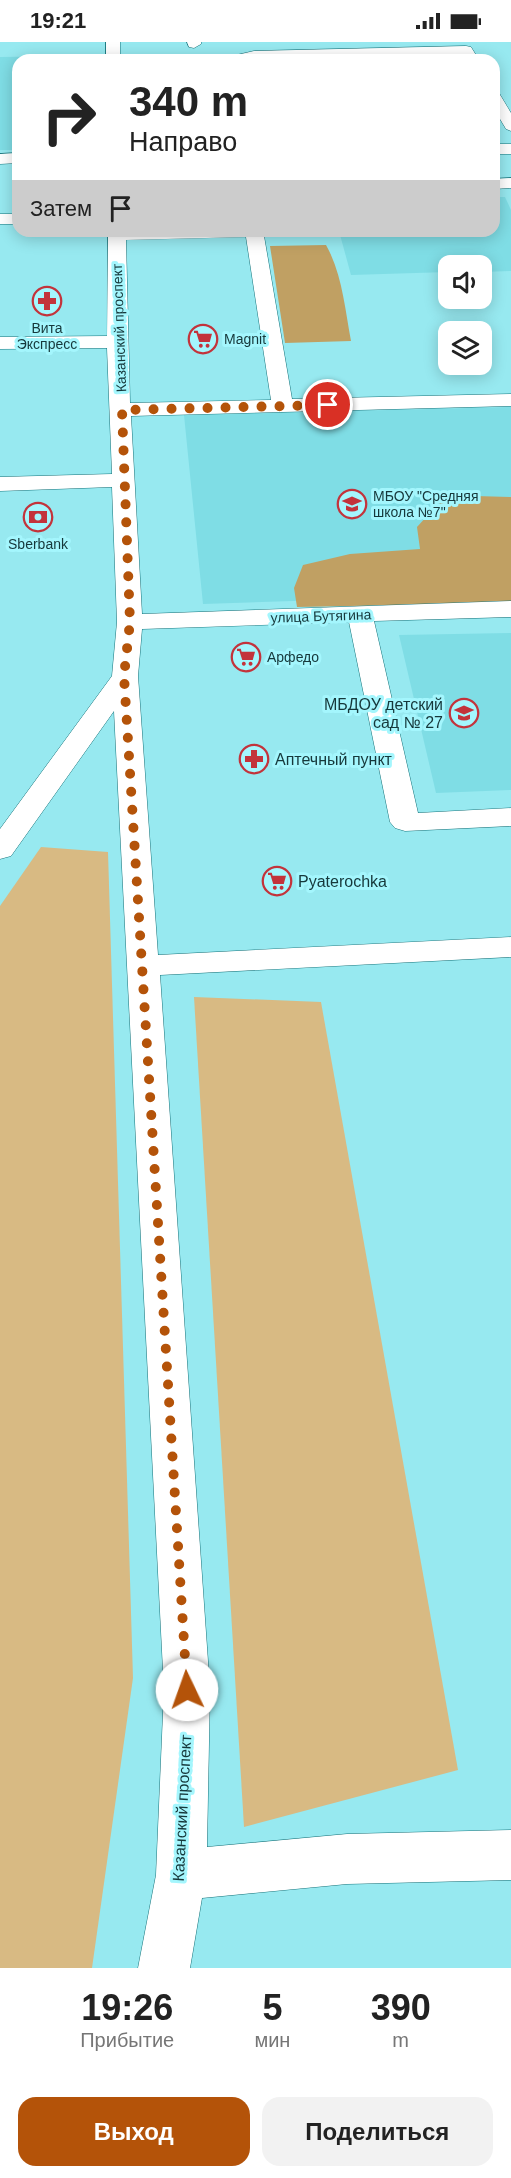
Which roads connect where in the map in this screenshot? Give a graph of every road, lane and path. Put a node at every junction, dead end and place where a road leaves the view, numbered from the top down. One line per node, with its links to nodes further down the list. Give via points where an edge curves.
1 (333, 52): 2 (street); 3 (street, via 466,50)
2 (280, 54)
3 (468, 54)
4 (500, 107): 5 (street)
5 (511, 126)
6 (117, 237): 8 (street, Казанский проспект)
7 (255, 237): 11 (street)
8 (117, 342): 9 (street); 12 (street, Казанский проспект)
9 (0, 343)
10 (511, 400): 11 (street)
11 (283, 406): 12 (street)
12 (122, 410): 13 (street, Казанский проспект)
13 (125, 480): 14 (street); 17 (street, Казанский проспект)
14 (0, 484)
15 (511, 609): 16 (street, улица Бутягина)
16 (360, 615): 17 (street, улица Бутягина); 19 (street, via 405,822)
17 (130, 622): 18 (street, Казанский проспект)
18 (124, 676): 20 (street, Казанский проспект); 22 (street, Казанский проспект)
19 (511, 817)
20 (0, 850)
21 (511, 947): 22 (street)
22 (143, 966): 24 (street, Казанский проспект, via 187,1690)
23 (511, 1855): 24 (street, via 347,1859)
24 (181, 1875): 25 (street, Казанский проспект)
25 (164, 1968)

